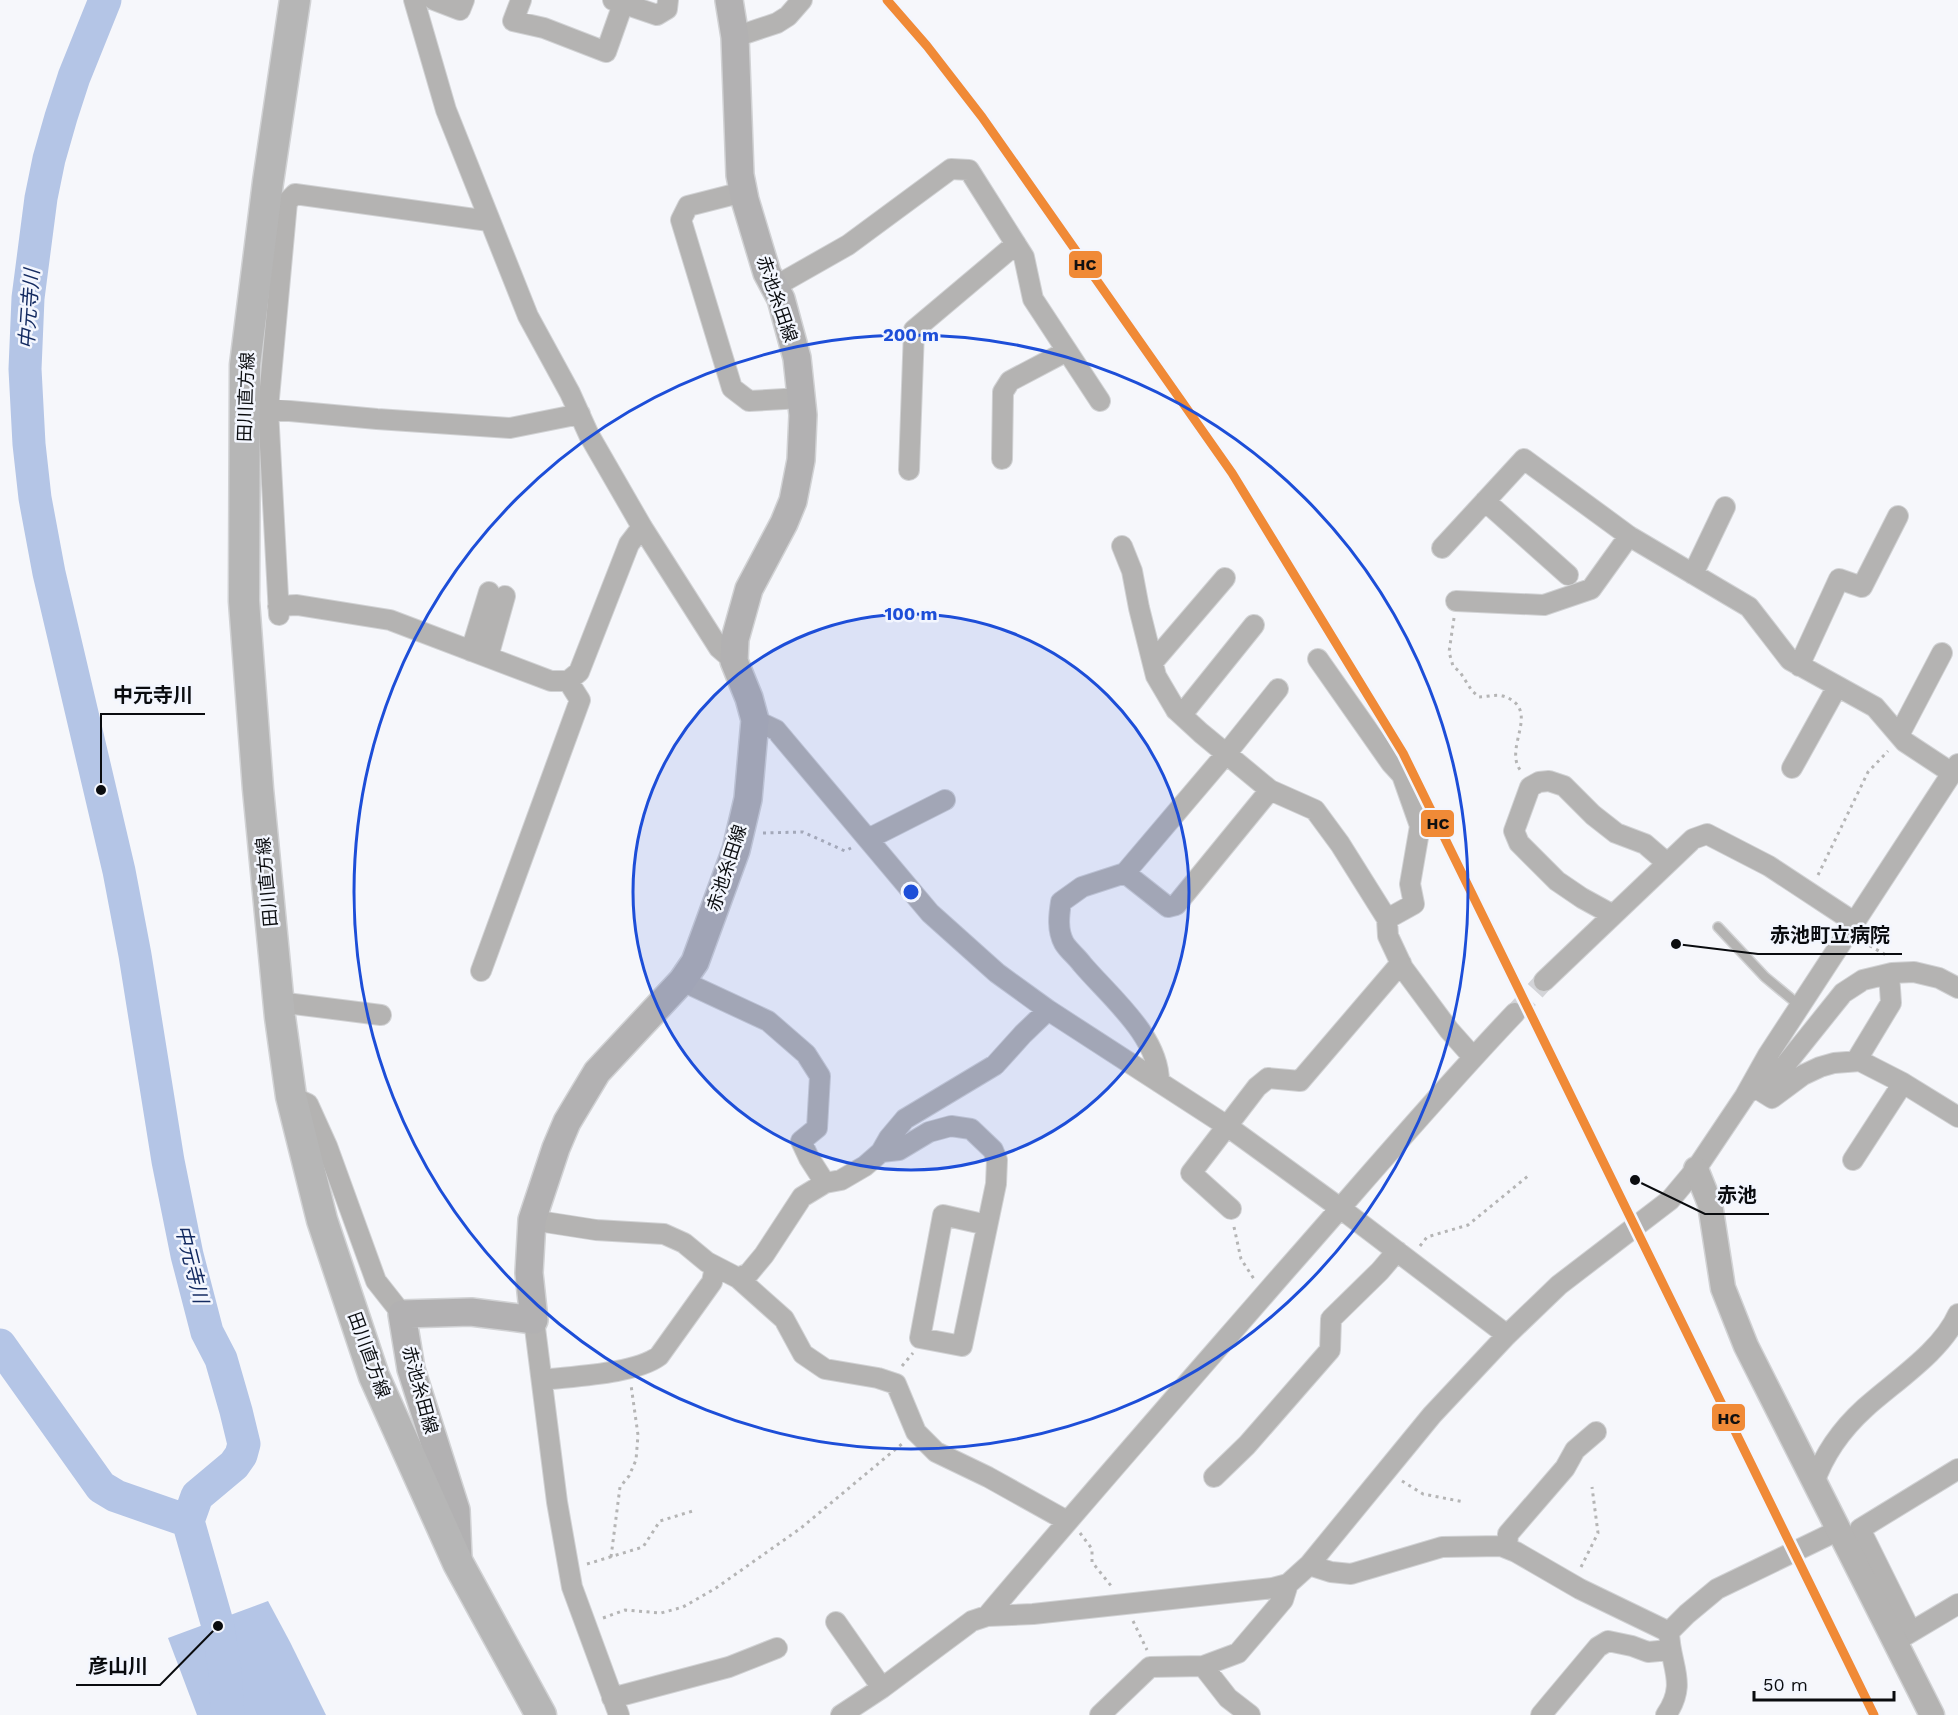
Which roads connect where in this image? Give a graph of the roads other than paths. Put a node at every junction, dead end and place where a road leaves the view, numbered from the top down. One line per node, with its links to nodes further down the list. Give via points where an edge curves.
1 (295, 0): 64 (main road, 田川直方線, via 245,365 244,601)
2 (464, 0): 7 (street, via 460,10)
3 (521, 0): 8 (street, via 513,21 544,28 606,52)
4 (668, 0): 8 (street, via 667,9 657,15)
5 (729, 0): 9 (main road, 赤池糸田線)
6 (802, 0): 9 (street, via 777,23)
7 (422, 1): 11 (street, via 446,110)
8 (618, 2)
9 (735, 37): 10 (main road, 赤池糸田線)
10 (743, 192): 13 (main road, 赤池糸田線); 15 (street, via 688,206 681,220 732,388 749,401)
11 (489, 221): 17 (street, via 295,194 287,202); 18 (street, via 528,316)
12 (1016, 244): 13 (street, via 969,170 951,169 848,244); 14 (street, via 1024,257 1033,299); 20 (street, via 914,330)
13 (774, 287): 15 (main road, 赤池糸田線, via 797,358)
14 (1067, 351): 16 (street); 19 (street, via 1010,381 1006,387)
15 (802, 398): 37 (main road, 赤池糸田線, via 801,460 793,501 749,589 735,639)
16 (1100, 401)
17 (268, 409): 18 (street, via 510,428); 35 (street, via 278,610 297,605 390,620)
18 (580, 414): 24 (street)
19 (1002, 459)
20 (909, 470)
21 (1485, 501): 25 (street, via 1524,459); 27 (street); 29 (street)
22 (1725, 507): 28 (street)
23 (1898, 516): 39 (street, via 1862,586 1839,579)
24 (642, 527): 37 (street, via 720,648); 40 (street, via 629,544 579,672)
25 (1629, 536): 28 (street); 32 (street, via 1591,589 1544,605)
26 (1122, 546): 38 (street, via 1132,570)
27 (1442, 548)
28 (1693, 574): 39 (street, via 1749,607)
29 (1568, 575)
30 (1225, 578): 38 (street)
31 (497, 594): 35 (street)
32 (1456, 601)
33 (1254, 625): 43 (street, via 1188,707)
34 (1942, 653): 45 (street)
35 (479, 654): 40 (street, via 551,681)
36 (1318, 659): 55 (street, via 1402,775 1420,826 1410,884 1414,904)
37 (734, 661): 44 (main road, 赤池糸田線)
38 (1153, 662): 43 (street, via 1156,676)
39 (1799, 666): 41 (street)
40 (568, 681): 60 (street, via 580,700)
41 (1837, 687): 45 (street, via 1875,707); 47 (street)
42 (1278, 689): 46 (street)
43 (1176, 710): 46 (street)
44 (754, 720): 51 (street, via 776,730); 61 (main road, 赤池糸田線, via 748,799 736,850 695,962)
45 (1899, 735): 48 (street)
46 (1226, 754): 49 (street); 53 (street)
47 (1792, 768)
48 (1955, 769): 57 (street)
49 (1270, 790): 53 (street, via 1176,905 1168,907); 55 (street, via 1315,810)
50 (945, 800): 51 (street)
51 (868, 839): 66 (street, via 930,913 997,973)
52 (1667, 863): 54 (street); 54 (street, via 1646,844 1616,832 1593,815 1564,786 1549,781 1530,787 1514,831 1519,843 1557,881); 57 (street, via 1693,839 1707,834 1769,866)
53 (1125, 873): 71 (street, via 1082,887 1061,902 1058,919 1064,942 1131,1019 1155,1055)
54 (1613, 915): 62 (street)
55 (1387, 919): 58 (street, via 1388,936)
56 (1718, 927): 65 (lane, via 1765,977)
57 (1851, 927): 65 (street)
58 (1401, 963): 69 (street); 76 (street, via 1300,1081 1269,1078 1257,1087)
59 (1890, 966): 63 (street, via 1939,978); 70 (street, via 1891,1003); 73 (street, via 1842,993 1782,1069)
60 (481, 971)
61 (682, 981): 80 (street, via 768,1021 806,1054 820,1076 818,1128 801,1141); 83 (main road, 赤池糸田線, via 597,1072 567,1122)
62 (1544, 981)
63 (1958, 988)
64 (278, 1002): 68 (street); 74 (main road, 田川直方線)
65 (1800, 1006): 73 (street, via 1768,1055)
66 (1048, 1010): 71 (street); 77 (street, via 995,1065 905,1119)
67 (1515, 1013): 69 (street)
68 (381, 1015)
69 (1473, 1057): 81 (street)
70 (1856, 1061): 72 (street); 73 (street, via 1820,1066 1772,1098)
71 (1159, 1082): 76 (street)
72 (1903, 1083): 75 (street); 78 (street)
73 (1751, 1092): 79 (street)
74 (291, 1096): 88 (street, via 308,1104 376,1281); 100 (main road, 田川直方線, via 322,1220 374,1376)
75 (1958, 1117)
76 (1227, 1126): 81 (street); 82 (street, via 1191,1173)
77 (881, 1152): 80 (street, via 841,1180); 84 (street, via 899,1150 929,1132 951,1126 971,1129 993,1150 997,1160)
78 (1853, 1160)
79 (1696, 1168): 91 (street, via 1670,1200 1559,1285); 96 (street, via 1710,1204 1723,1288 1746,1346)
80 (825, 1183): 87 (street, via 802,1197 764,1256 749,1273)
81 (1340, 1208): 85 (street); 97 (street)
82 (1231, 1209)
83 (532, 1220): 86 (street, via 596,1230 664,1234); 90 (main road, 赤池糸田線, via 529,1273)
84 (987, 1225): 84 (street, via 962,1346 920,1338 943,1215)
85 (1397, 1251): 91 (street); 95 (street, via 1331,1319 1330,1350)
86 (716, 1267): 87 (street); 92 (street, via 712,1282 651,1362)
87 (738, 1278): 97 (street, via 784,1319 803,1354 825,1369 896,1384 916,1432 936,1452)
88 (402, 1314): 90 (main road, via 471,1312); 100 (main road, 赤池糸田線, via 411,1369 456,1510)
89 (1958, 1314): 96 (street, via 1930,1351 1846,1427 1821,1463)
90 (534, 1320): 92 (street)
91 (1507, 1335): 101 (street, via 1432,1415)
92 (542, 1380): 111 (street, via 572,1587)
93 (1596, 1431): 99 (street, via 1575,1450 1565,1468 1508,1534)
94 (1958, 1469): 106 (street, via 1860,1529)
95 (1214, 1477)
96 (1814, 1483): 98 (street)
97 (1067, 1521): 104 (street)
98 (1835, 1532): 106 (street); 107 (street, via 1717,1589 1687,1614)
99 (1507, 1548): 101 (street, via 1442,1547 1351,1574); 107 (street)
100 (458, 1563): 112 (main road, 田川直方線)
101 (1309, 1565): 102 (street)
102 (1288, 1584): 104 (street); 109 (street, via 1283,1600 1238,1653)
103 (1958, 1604): 106 (street)
104 (987, 1616): 110 (street, via 972,1621)
105 (836, 1622): 110 (street)
106 (1902, 1637): 118 (street)
107 (1670, 1641): 116 (street, via 1647,1652 1608,1641 1598,1647); 117 (street, via 1678,1679 1676,1701)
108 (777, 1648): 111 (street)
109 (1203, 1666): 114 (street, via 1150,1667); 115 (street, via 1228,1698)
110 (882, 1688): 113 (street)
111 (616, 1706)
112 (539, 1714)
113 (841, 1715)
114 (1100, 1715)
115 (1250, 1715)
116 (1541, 1715)
117 (1666, 1715)
118 (1932, 1715)

